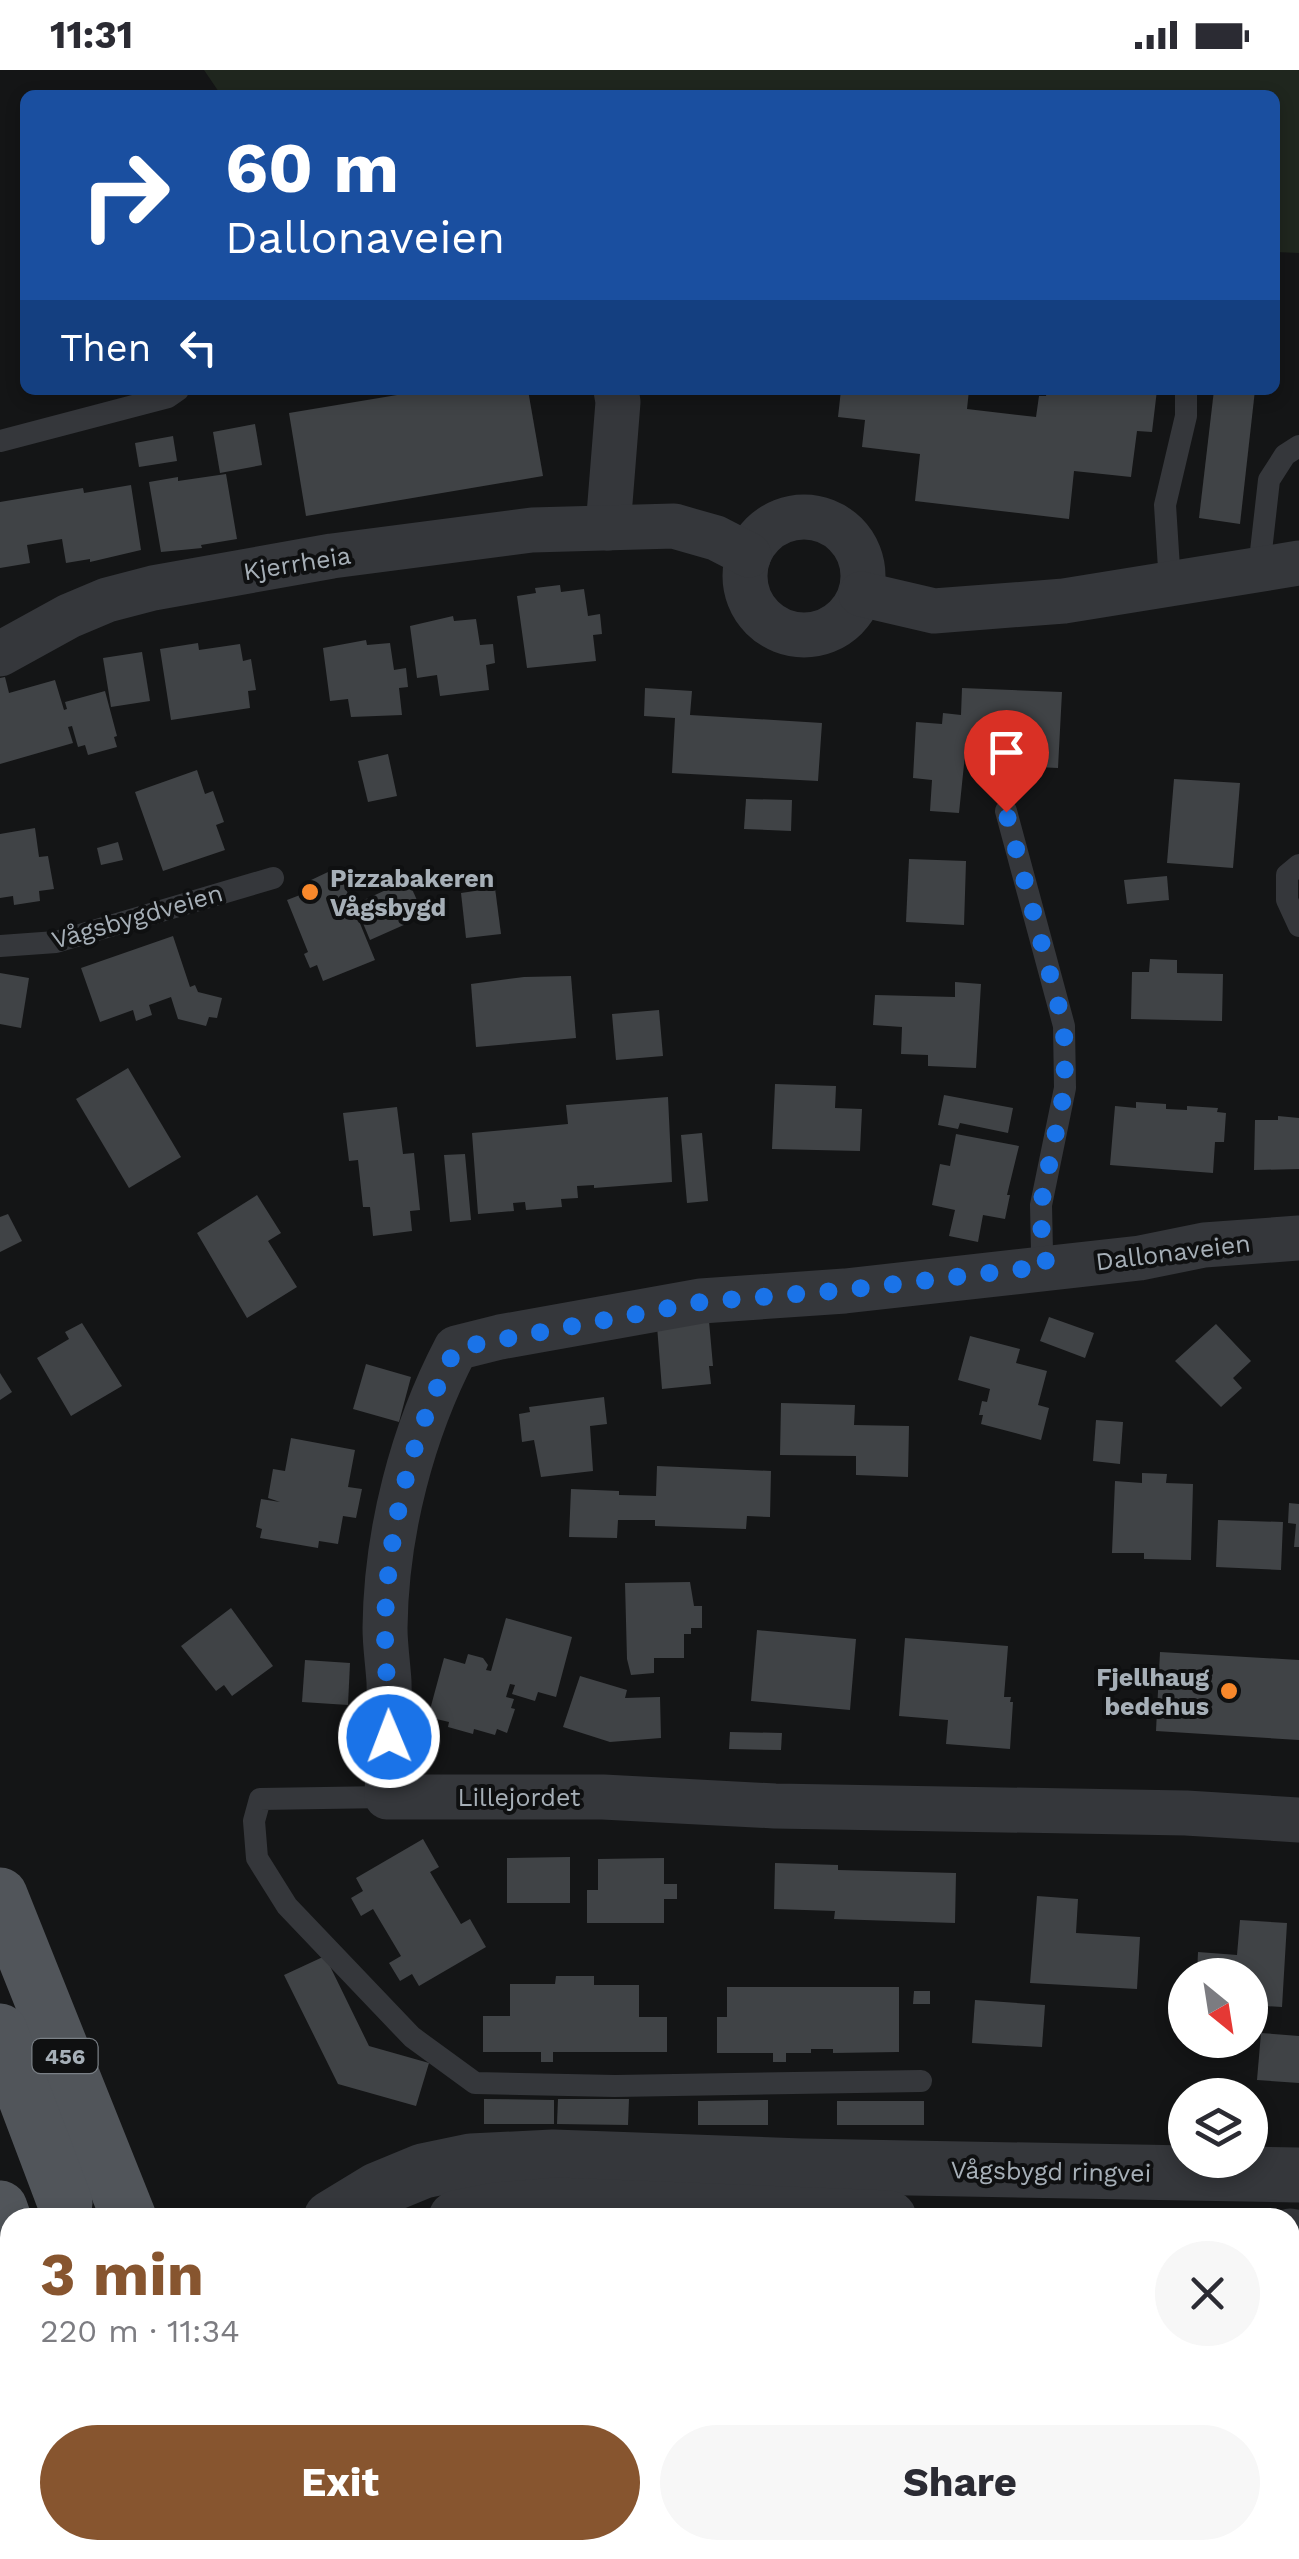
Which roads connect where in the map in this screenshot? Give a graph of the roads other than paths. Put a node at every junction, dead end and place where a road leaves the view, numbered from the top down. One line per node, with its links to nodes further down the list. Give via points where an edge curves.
1 (171, 395): 4 (lane)
2 (617, 395): 6 (street)
3 (1186, 395): 9 (lane, via 1165,505)
4 (0, 441)
5 (1299, 446): 8 (lane, via 1269,480)
6 (608, 528): 7 (street, Kjerrheia, via 674,526); 11 (street, Kjerrheia, via 532,530 332,556 153,588 69,616)
7 (748, 555): 10 (street, via 758,538 783,522 813,518 833,524 860,554); 10 (street, via 746,592 766,623 782,632 801,636 837,627)
8 (1279, 566): 9 (street)
9 (1170, 584): 10 (street, via 934,611)
10 (861, 594)
11 (0, 654)
12 (1006, 812): 18 (lane, via 1064,1026 1065,1088 1041,1204)
13 (1299, 865): 15 (lane, via 1287,875 1287,900)
14 (272, 878): 16 (lane, Vågsbygdveien, via 56,942)
15 (1299, 926)
16 (0, 946)
17 (1299, 1238): 18 (street, Dallonaveien)
18 (1048, 1266): 19 (street, Dallonaveien, via 701,1302 456,1348 424,1423 396,1517 385,1631)
19 (387, 1797): 20 (street, Lillejordet, via 603,1797); 23 (lane, Lillejordet, via 260,1799 257,1858 287,1906 365,1991 412,2037 475,2083)
20 (1299, 1820)
21 (0, 1895): 27 (main road, 456)
22 (0, 2031): 26 (main road, 456)
23 (921, 2081)
24 (1299, 2175): 25 (street, Vågsbygd ringvei)
25 (801, 2199): 28 (street, Vågsbygd ringvei, via 553,2156 471,2160 423,2171); 29 (street, Vågsbygd ringvei); 30 (street, Vågsbygd ringvei)
26 (66, 2202)
27 (125, 2208)
28 (348, 2208)
29 (520, 2208)
30 (843, 2208)

